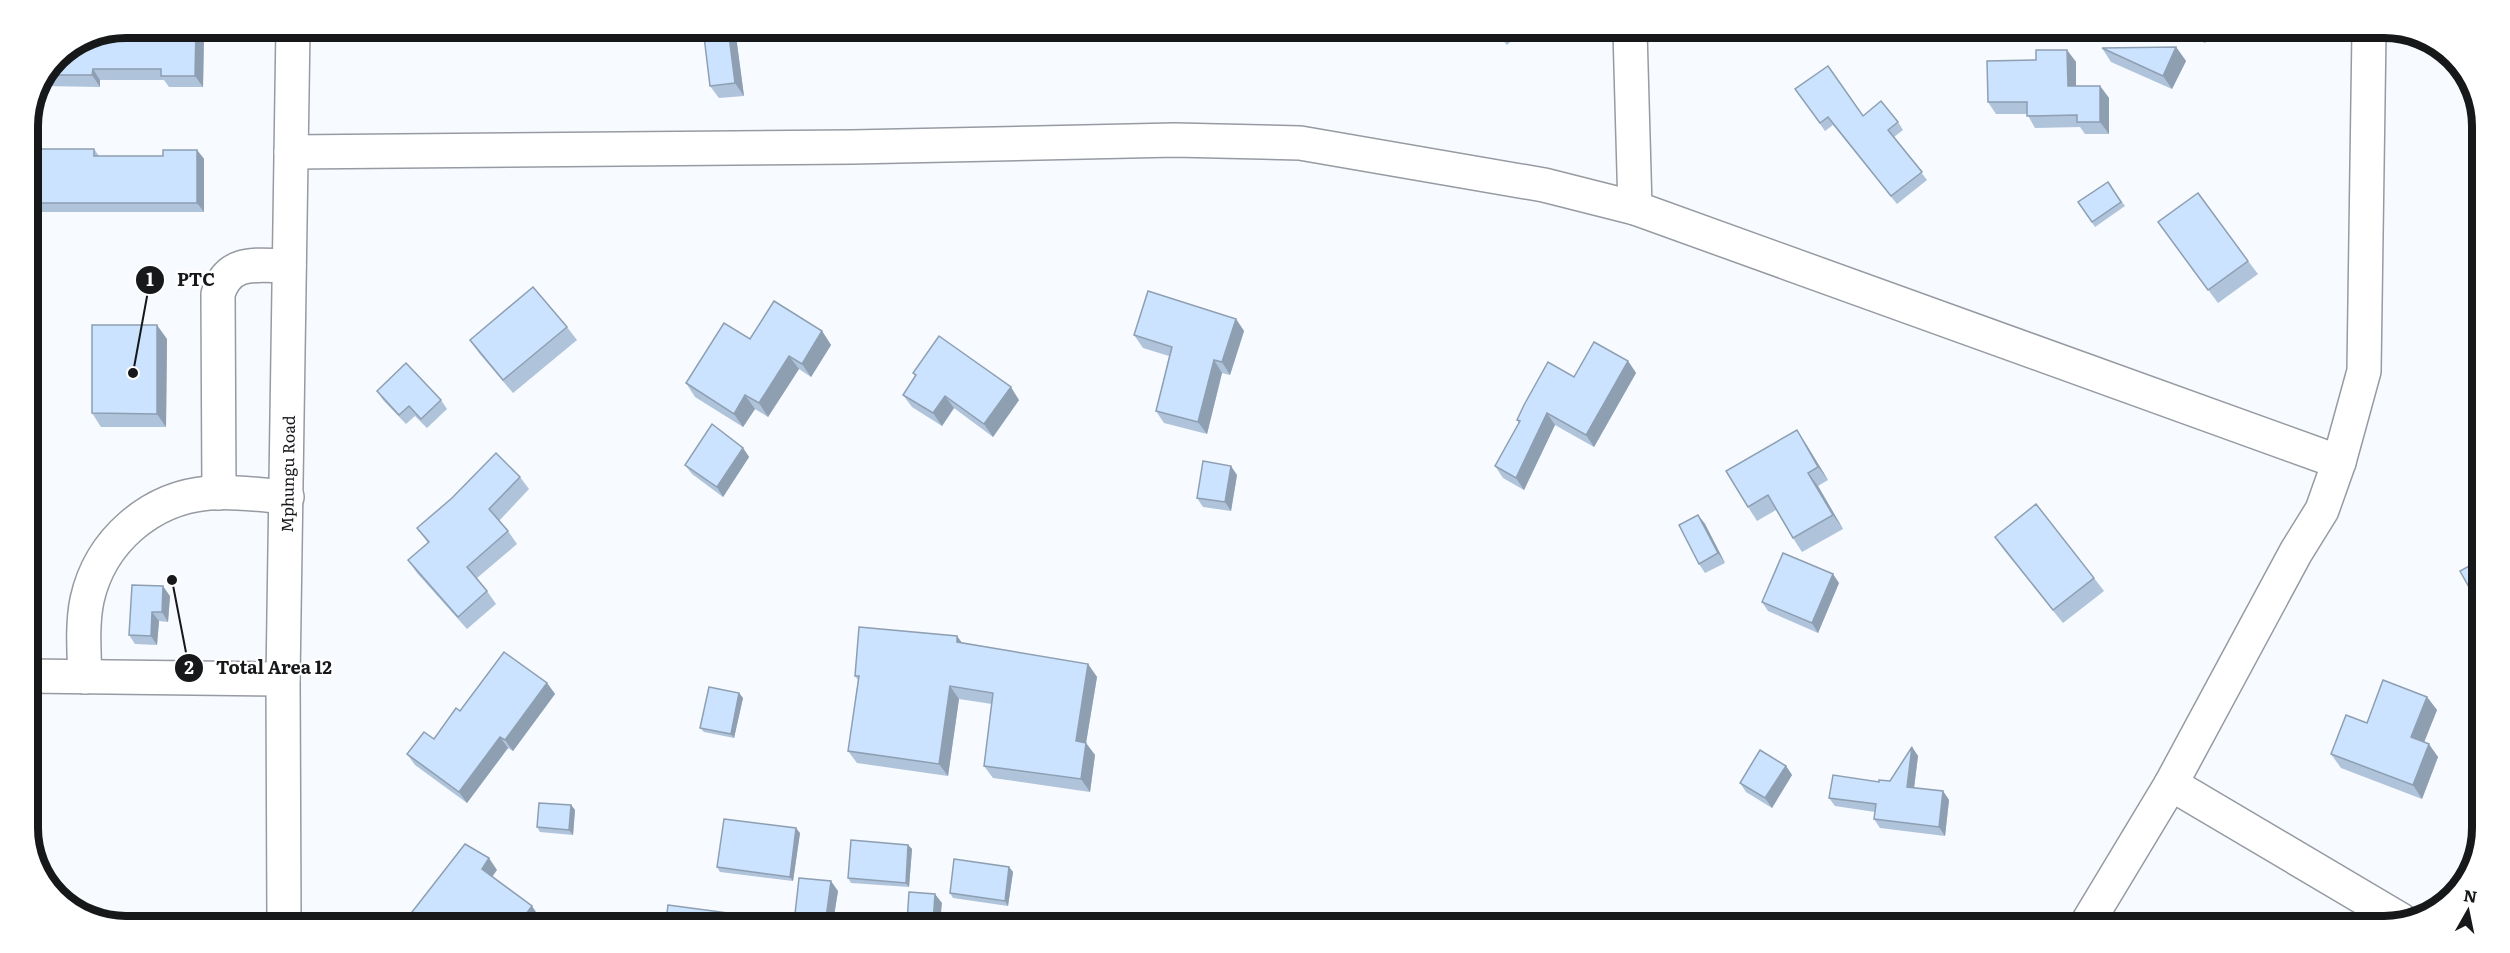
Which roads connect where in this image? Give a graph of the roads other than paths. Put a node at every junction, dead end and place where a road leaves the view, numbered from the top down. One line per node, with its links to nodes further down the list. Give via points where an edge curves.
1 (293, 38): 4 (street, Mphungu Road)
2 (1630, 38): 5 (street)
3 (2369, 38): 7 (street, via 2364,371)
4 (291, 152): 5 (street, via 1175,140 1300,143 1544,185); 6 (street, Mphungu Road)
5 (1635, 208): 7 (street)
6 (288, 266): 8 (street, via 241,267 226,277 218,294); 9 (street, Mphungu Road)
7 (2339, 462): 13 (street, via 2322,510)
8 (219, 493): 9 (street); 11 (street, via 183,497 160,506 120,535 105,555 87,601)
9 (287, 497): 12 (street, Mphungu Road)
10 (38, 676): 11 (street)
11 (85, 677): 12 (street)
12 (283, 680): 15 (street, Mphungu Road)
13 (2171, 784): 14 (street); 16 (street)
14 (2392, 915)
15 (284, 916)
16 (2091, 916)

